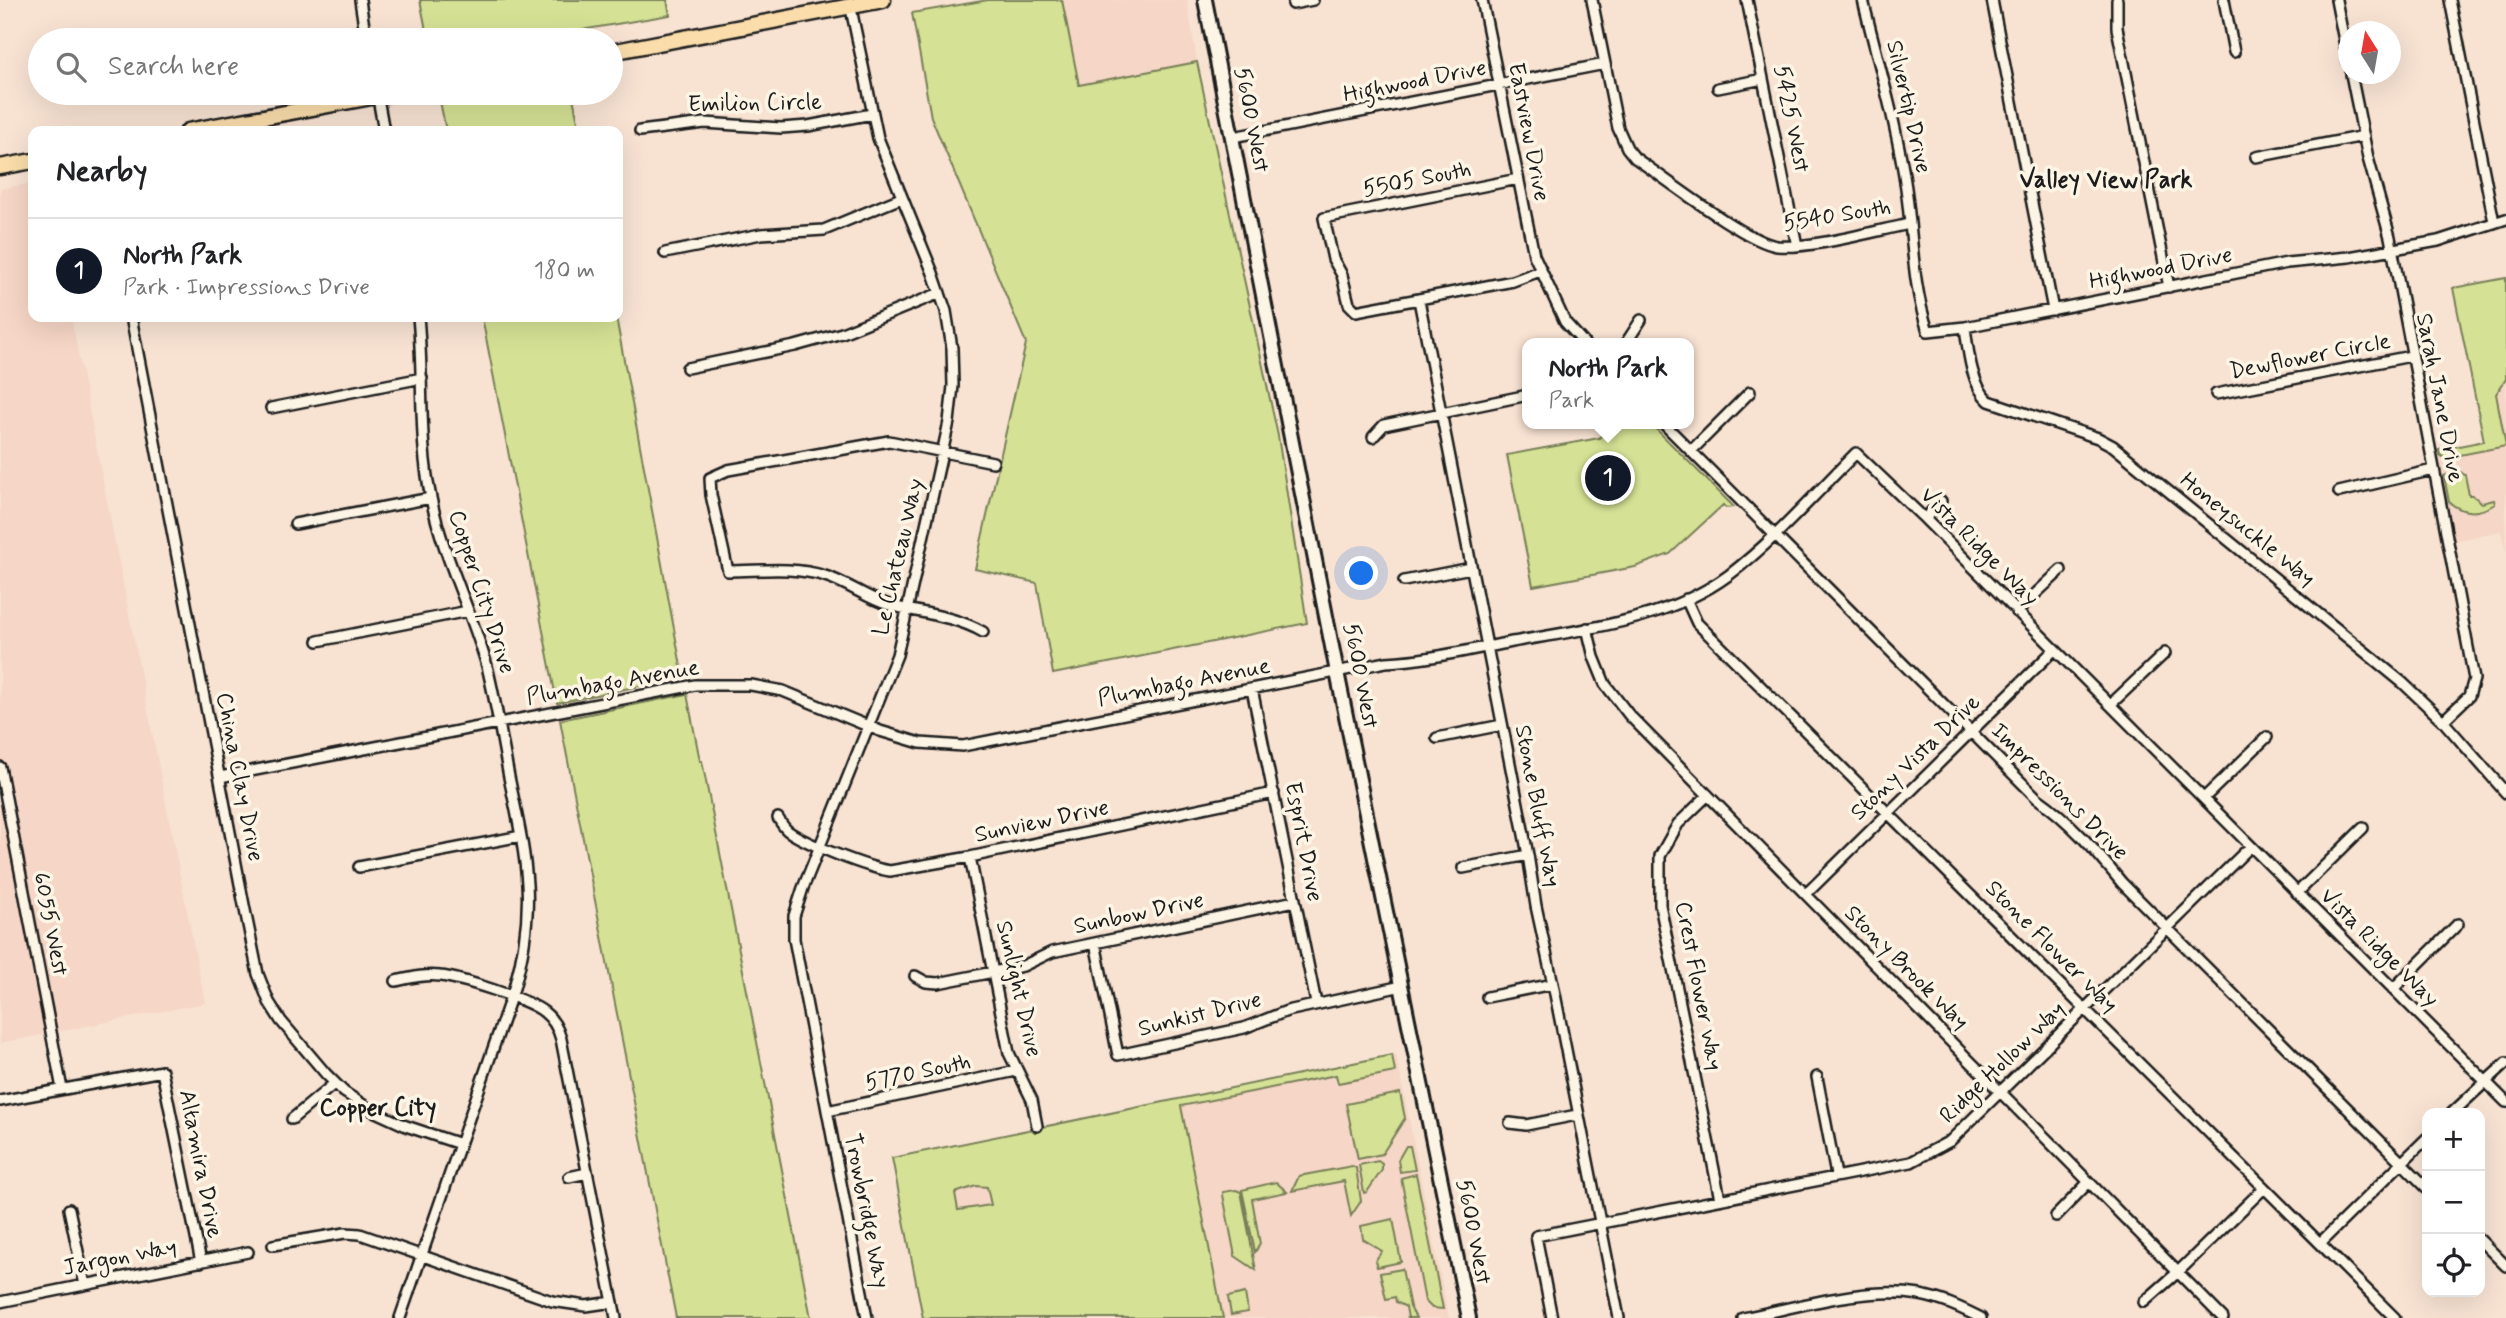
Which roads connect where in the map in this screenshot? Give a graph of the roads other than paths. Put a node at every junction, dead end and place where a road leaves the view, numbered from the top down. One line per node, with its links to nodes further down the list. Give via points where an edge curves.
1 (360, 0): 17 (street)
2 (883, 0): 14 (main road)
3 (1205, 0): 32 (main road, 5600 West)
4 (1313, 0): 15 (street)
5 (1482, 0): 23 (street, Eastview Drive)
6 (1592, 0): 20 (street, 5540 South)
7 (1747, 0): 21 (street, 5425 West)
8 (1863, 0): 40 (street, Silvertip Drive, via 1902,163)
9 (1992, 0): 48 (street)
10 (2117, 0): 45 (street, via 2117,28)
11 (2224, 0): 19 (street)
12 (2336, 0): 16 (street)
13 (2451, 0): 39 (street)
14 (850, 4): 18 (main road); 27 (street, Le Chateau Way)
15 (1293, 4)
16 (2340, 21)
17 (364, 28)
18 (623, 50)
19 (2234, 52)
20 (1605, 64): 23 (street, Highwood Drive); 41 (street, 5540 South, via 1618,128 1635,158 1759,241)
21 (1763, 79): 24 (street); 41 (street, 5425 West)
22 (2353, 84): 31 (street, Sarah Jane Drive)
23 (1499, 86): 32 (street, Highwood Drive); 36 (street, Eastview Drive)
24 (1718, 88)
25 (321, 105): 28 (main road)
26 (379, 105): 29 (street)
27 (872, 114): 30 (street, Emilion Circle, via 808,127 705,122); 37 (street, Le Chateau Way)
28 (214, 126)
29 (383, 126)
30 (640, 131)
31 (2364, 136): 33 (street); 42 (street, Sarah Jane Drive)
32 (1233, 137): 88 (main road, 5600 West)
33 (2256, 157)
34 (28, 162): 35 (main road)
35 (0, 167)
36 (1518, 180): 44 (street, Eastview Drive); 47 (street, 5505 South, via 1324,218 1332,259 1356,311)
37 (901, 198): 43 (street, via 824,230 761,234); 46 (street, Le Chateau Way)
38 (2506, 219): 39 (street, Highwood Drive)
39 (2494, 222): 42 (street, Highwood Drive, via 2438,241)
40 (1910, 224): 41 (street, 5540 South); 52 (street, Highwood Drive, via 1915,280 1928,331)
41 (1797, 246)
42 (2392, 249): 45 (street, Highwood Drive, via 2287,263); 55 (street, Sarah Jane Drive)
43 (666, 253)
44 (1540, 271): 47 (street); 53 (street, via 1565,322)
45 (2169, 287): 48 (street, Highwood Drive)
46 (940, 293): 56 (street, via 842,333); 65 (street, Le Chateau Way, via 954,368)
47 (1419, 300): 62 (street, Stone Bluff Way)
48 (2053, 310): 52 (street, Highwood Drive)
49 (1641, 320): 54 (street)
50 (134, 322): 99 (street, China Clay Drive)
51 (418, 322): 57 (street, Copper City Drive)
52 (1965, 327): 91 (street, Honeysuckle Way, via 1978,385 1989,401 2113,446 2372,656)
53 (1579, 338)
54 (1629, 338)
55 (2411, 356): 59 (street, Dewflower Circle); 68 (street, Sarah Jane Drive)
56 (687, 368)
57 (422, 378): 61 (street); 70 (street, Copper City Drive, via 423,450)
58 (1750, 392): 66 (street)
59 (2216, 394)
60 (1522, 396): 62 (street)
61 (271, 408)
62 (1441, 412): 64 (street, via 1384,425); 75 (street, Stone Bluff Way)
63 (1669, 429): 66 (street, Impressions Drive)
64 (1373, 437)
65 (942, 451): 67 (street); 79 (street, Le Chateau Way); 79 (street, via 904,442 871,442 728,470 710,478 728,571 797,570 823,575 880,602)
66 (1691, 451): 74 (street, Impressions Drive)
67 (993, 462)
68 (2433, 470): 69 (street); 91 (street, Sarah Jane Drive, via 2474,680 2469,696)
69 (2339, 492)
70 (431, 498): 73 (street); 80 (street, Copper City Drive, via 444,549)
71 (1941, 501): 72 (street)
72 (1925, 519): 74 (street, Vista Ridge Way, via 1856,453); 81 (street, Vista Ridge Way)
73 (295, 524)
74 (1773, 536): 78 (street, Vista Ridge Way, via 1727,576); 95 (street, Impressions Drive)
75 (1471, 568): 77 (street); 85 (street, Stone Bluff Way)
76 (2061, 570): 81 (street)
77 (1404, 581)
78 (1686, 599): 82 (street, Vista Ridge Way, via 1649,615); 104 (street, Stone Flower Way, via 1697,623)
79 (908, 609): 83 (street, via 967,623); 94 (street, Le Chateau Way)
80 (468, 611): 84 (street); 92 (street, Copper City Drive, via 483,652)
81 (2016, 612): 86 (street, Vista Ridge Way)
82 (1587, 628): 85 (street, Vista Ridge Way); 102 (street, Stony Brook Way, via 1605,684)
83 (983, 632)
84 (318, 641)
85 (1487, 647): 88 (street, Vista Ridge Way); 93 (street, Stone Bluff Way)
86 (2054, 650): 90 (street, Vista Ridge Way); 95 (street, Stony Vista Drive)
87 (2165, 653): 90 (street)
88 (1337, 673): 89 (street, Plumbago Avenue); 124 (main road, 5600 West)
89 (1252, 688): 94 (street, Plumbago Avenue, via 963,746 920,743); 100 (street, Esprit Drive)
90 (2111, 704): 103 (street, Vista Ridge Way)
91 (2443, 721): 101 (street, Honeysuckle Way)
92 (499, 723): 94 (street, Plumbago Avenue, via 695,685 751,685 793,694); 99 (street, Plumbago Avenue); 107 (street, Copper City Drive)
93 (1502, 725): 97 (street); 110 (street, Stone Bluff Way)
94 (870, 727): 108 (street, Le Chateau Way)
95 (1970, 731): 104 (street, Stony Vista Drive); 118 (street, Impressions Drive, via 2059,814)
96 (2267, 737): 103 (street)
97 (1437, 738)
98 (0, 767): 135 (street, 6055 West)
99 (220, 777): 134 (street, China Clay Drive, via 263,988 281,1021)
100 (1274, 793): 111 (street, Sunview Drive); 116 (street, Esprit Drive)
101 (2506, 793)
102 (1708, 795): 115 (street, Stony Brook Way); 154 (street, Crest Flower Way, via 1678,824 1660,856 1660,905)
103 (2204, 798): 109 (street, Vista Ridge Way)
104 (1888, 812): 115 (street, Stony Vista Drive); 129 (street, Stone Flower Way)
105 (778, 818): 108 (street, Sunview Drive, via 789,832)
106 (2363, 828): 114 (street)
107 (521, 836): 112 (street); 126 (street, Copper City Drive, via 528,926)
108 (821, 846): 111 (street, Sunview Drive, via 890,871); 140 (street, Le Chateau Way, via 793,927)
109 (2250, 847): 114 (street, Vista Ridge Way); 118 (street, Ridge Hollow Way)
110 (1528, 855): 113 (street); 123 (street, Stone Bluff Way)
111 (970, 856): 120 (street, Sunlight Drive)
112 (359, 867)
113 (1463, 868)
114 (2297, 893): 125 (street, Vista Ridge Way)
115 (1806, 894): 136 (street, Stony Brook Way)
116 (1295, 901): 119 (street, Sunbow Drive); 128 (street, Esprit Drive)
117 (2458, 924): 125 (street)
118 (2168, 928): 129 (street, Ridge Hollow Way); 147 (street, Impressions Drive)
119 (1095, 943): 120 (street, Sunbow Drive); 128 (street, Sunkist Drive, via 1118,1055 1244,1028)
120 (993, 972): 121 (street, Sunbow Drive, via 938,983); 131 (street, Sunlight Drive)
121 (915, 976)
122 (396, 981): 126 (street, via 439,976)
123 (1553, 984): 127 (street); 141 (street, Stone Bluff Way)
124 (1402, 986): 128 (street, Sunkist Drive); 173 (main road, 5600 West)
125 (2393, 989): 133 (street, Vista Ridge Way)
126 (510, 997): 146 (street, Copper City Drive); 148 (street, via 539,1009 558,1030)
127 (1487, 997)
128 (1316, 1003)
129 (2086, 1010): 136 (street, Ridge Hollow Way); 153 (street, Stone Flower Way)
130 (2506, 1063): 133 (street)
131 (1016, 1071): 140 (street, 5770 South); 144 (street, Sunlight Drive, via 1032,1100)
132 (1817, 1077): 149 (street)
133 (2485, 1082): 138 (street, Vista Ridge Way); 139 (street)
134 (335, 1083): 142 (street); 146 (street, China Clay Drive, via 382,1115)
135 (62, 1089): 137 (street, Altamira Drive); 163 (street, Altamira Drive, via 162,1071)
136 (2001, 1092): 149 (street, Ridge Hollow Way, via 1934,1152 1911,1162); 151 (street, Stony Brook Way)
137 (0, 1101)
138 (2506, 1102)
139 (2457, 1108)
140 (827, 1111): 172 (street, Trowbridge Way)
141 (1577, 1115): 143 (street, via 1525,1125); 157 (street, Stone Bluff Way)
142 (292, 1119)
143 (1510, 1123)
144 (1037, 1126)
145 (2422, 1143): 147 (street)
146 (460, 1144): 162 (street, Copper City Drive)
147 (2401, 1163): 152 (street, Impressions Drive); 158 (street)
148 (587, 1173): 150 (street); 167 (street)
149 (1836, 1175): 154 (street, Ridge Hollow Way)
150 (569, 1177)
151 (2090, 1182): 156 (street); 165 (street, Stony Brook Way)
152 (2422, 1183)
153 (2263, 1189): 158 (street, Stone Flower Way); 165 (street)
154 (1720, 1199): 157 (street, Ridge Hollow Way)
155 (69, 1209): 166 (street)
156 (2056, 1216)
157 (1600, 1223): 174 (street, Ridge Hollow Way, via 1536,1236); 175 (street, Stone Bluff Way)
158 (2320, 1243): 179 (street, Stone Flower Way)
159 (273, 1245): 162 (street, via 360,1234)
160 (2485, 1245): 164 (street)
161 (248, 1252): 163 (street, Jargon Way)
162 (421, 1257): 167 (street, via 565,1304); 170 (street, Copper City Drive)
163 (201, 1262): 166 (street, Jargon Way)
164 (2506, 1266)
165 (2178, 1272): 169 (street); 178 (street, Stony Brook Way)
166 (85, 1285): 168 (street, Jargon Way)
167 (613, 1301): 171 (street)
168 (0, 1302)
169 (2144, 1302)
170 (400, 1318)
171 (616, 1318)
172 (867, 1318)
173 (1469, 1318)
174 (1552, 1318)
175 (1619, 1318)
176 (1743, 1318): 177 (street, via 1873,1293 1919,1295)
177 (1981, 1318)
178 (2223, 1318)
179 (2395, 1318)

